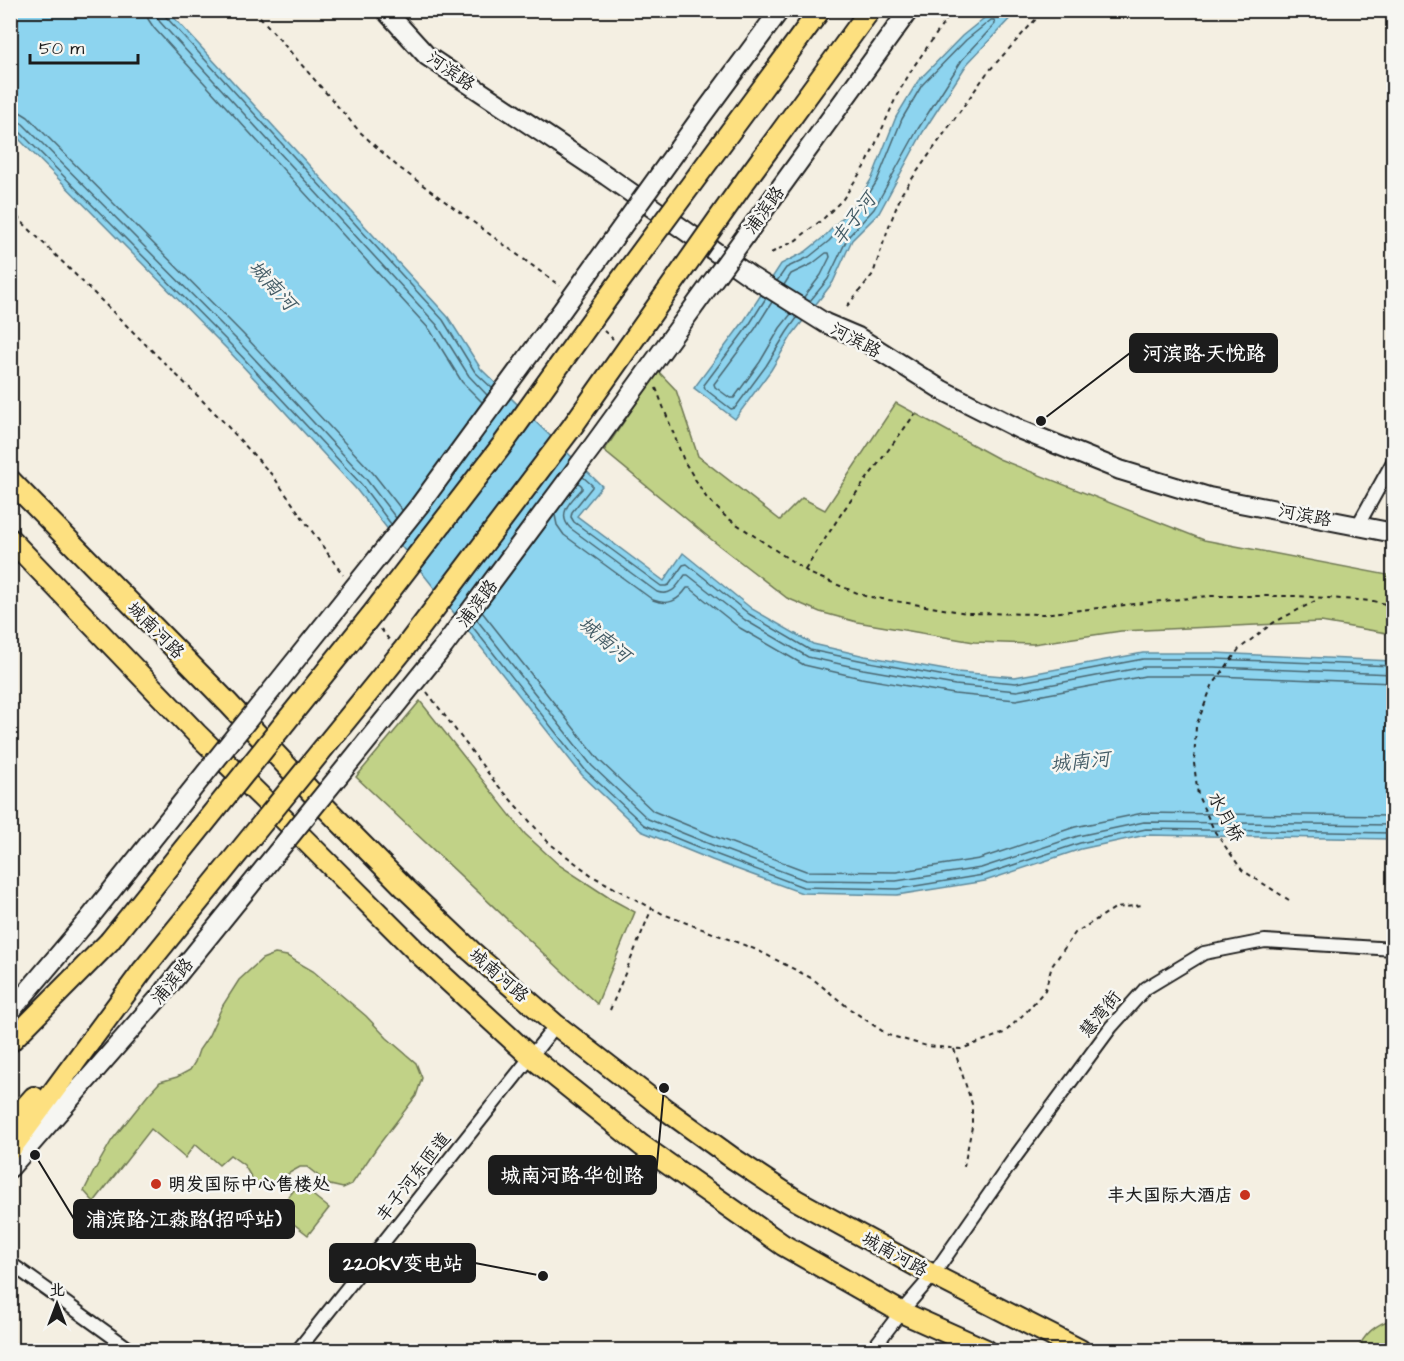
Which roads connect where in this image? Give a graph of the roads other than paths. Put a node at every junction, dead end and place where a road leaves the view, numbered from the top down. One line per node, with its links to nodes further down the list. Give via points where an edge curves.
1 (385, 10): 8 (street, 河滨路, via 426,56 750,276 942,390 1021,430 1120,470 1209,497)
2 (780, 10): 13 (street, bridge, via 418,506)
3 (820, 10): 15 (main road, bridge, via 503,444 366,622 109,942)
4 (870, 10): 12 (main road, 浦滨路, bridge, via 558,446 404,649)
5 (909, 10): 19 (street, 浦滨路, bridge, via 451,637 163,993)
6 (1394, 460): 8 (street)
7 (10, 480): 14 (main road, 城南河路, via 406,889)
8 (1358, 525): 9 (street, 河滨路)
9 (1394, 533)
10 (10, 538): 16 (main road, via 197,734 417,952)
11 (1394, 949): 21 (street, 慧湾街, via 1265,941 1204,953 1146,988 1061,1094)
12 (143, 970): 17 (main road, 浦滨路); 18 (main road)
13 (10, 1012)
14 (556, 1025): 16 (street, 丰子河东匝道); 21 (main road, 城南河路, via 734,1159 796,1200)
15 (10, 1042)
16 (531, 1057): 22 (main road, via 641,1145 783,1245); 24 (street, 丰子河东匝道)
17 (10, 1124)
18 (10, 1150)
19 (10, 1168)
20 (10, 1263): 23 (street)
21 (933, 1275): 22 (street, 慧湾街); 27 (main road, 城南河路)
22 (901, 1312): 25 (street, 慧湾街); 26 (main road)
23 (131, 1350)
24 (298, 1350)
25 (872, 1350)
26 (986, 1350)
27 (1080, 1350)

